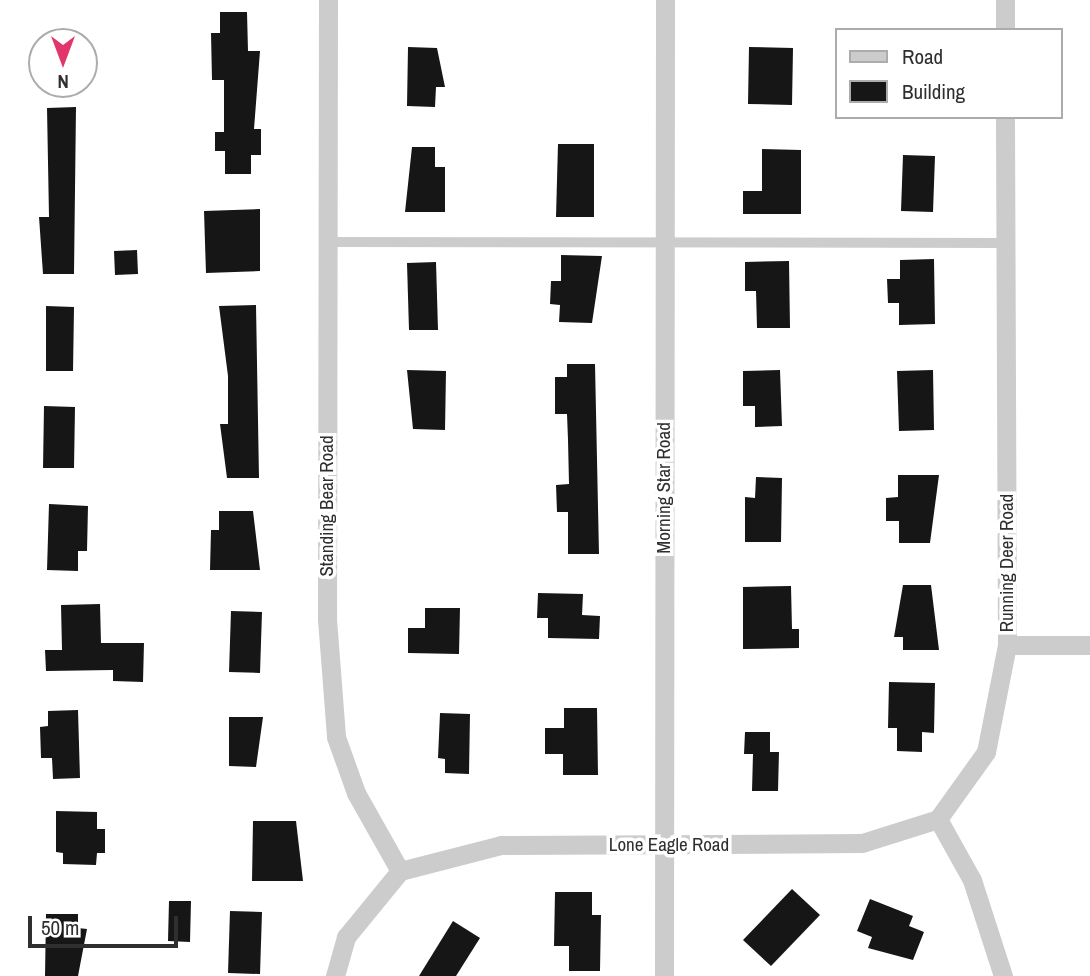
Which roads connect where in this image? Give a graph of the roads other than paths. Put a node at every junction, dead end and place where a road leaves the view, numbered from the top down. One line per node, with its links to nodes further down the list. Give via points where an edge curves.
1 (328, 0): 6 (street, Standing Bear Road)
2 (665, 0): 7 (street, Morning Star Road)
3 (1005, 0): 4 (street)
4 (1005, 28)
5 (1005, 119): 8 (street, Running Deer Road)
6 (328, 242): 7 (lane); 13 (street, Standing Bear Road, via 327,619 336,737 356,793)
7 (665, 243): 8 (lane); 12 (street, Morning Star Road)
8 (1006, 243): 9 (street, Running Deer Road)
9 (1007, 645): 10 (street); 11 (street, Running Deer Road, via 986,752)
10 (1090, 645)
11 (938, 819): 12 (street, Lone Eagle Road, via 862,843); 16 (street, via 972,880)
12 (664, 846): 13 (street, Lone Eagle Road, via 501,845); 15 (street, Morning Star Road)
13 (400, 871): 14 (street, via 346,937)
14 (335, 976)
15 (664, 976)
16 (1003, 976)

